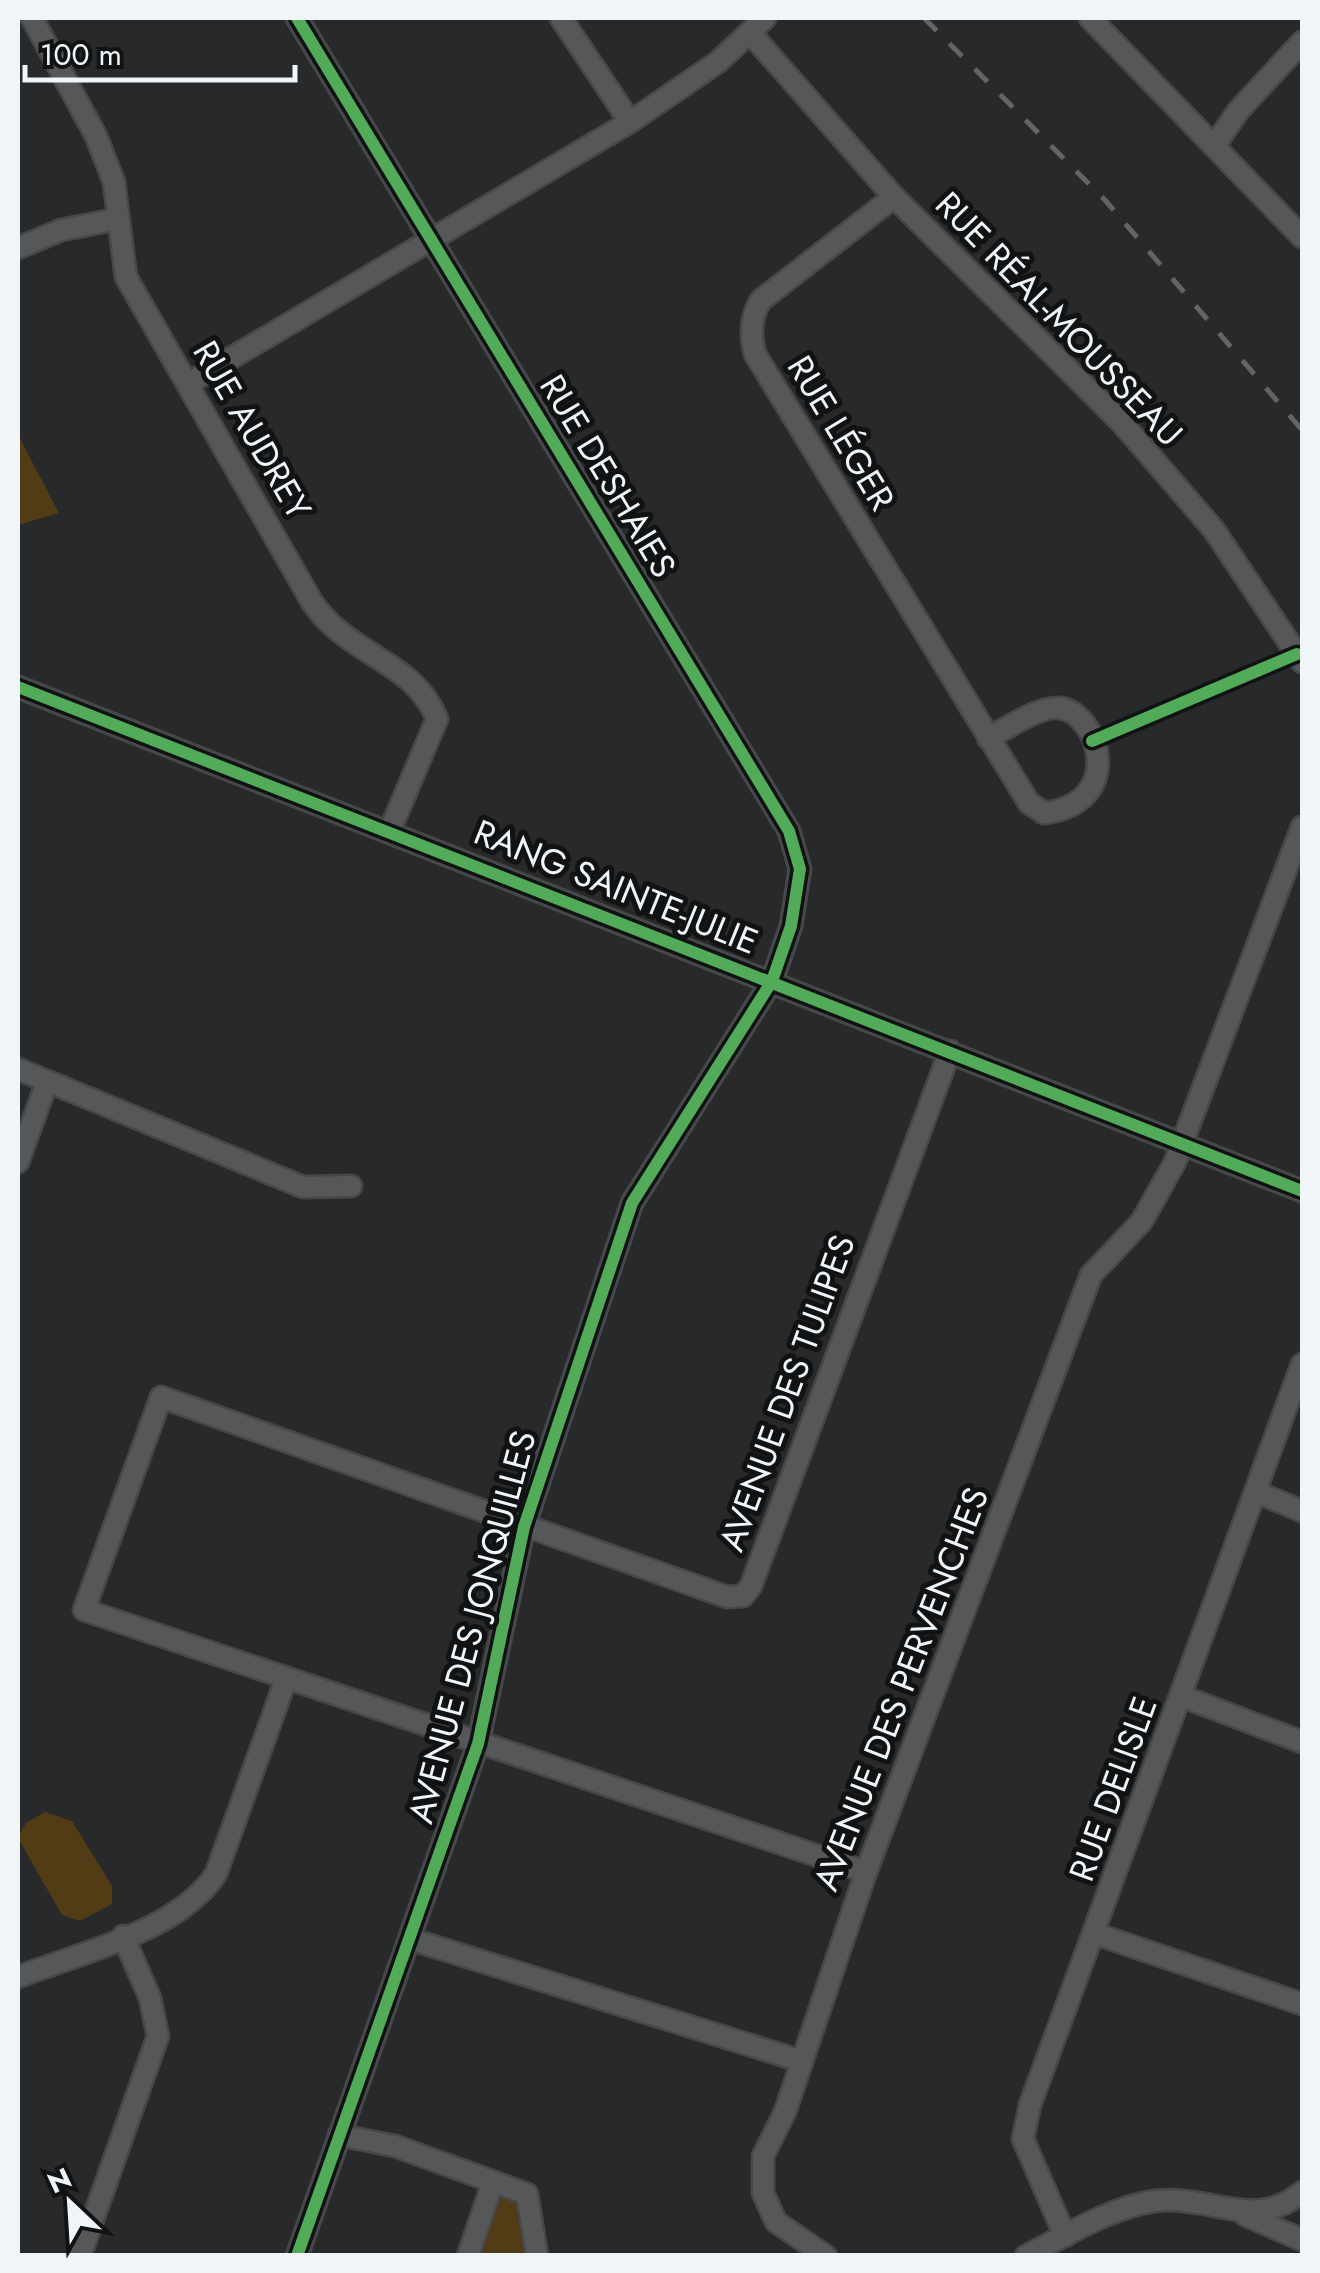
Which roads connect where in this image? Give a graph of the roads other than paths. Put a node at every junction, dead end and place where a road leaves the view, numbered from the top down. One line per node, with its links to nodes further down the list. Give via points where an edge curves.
1 (32, 18): 11 (street, RUE AUDREY, via 96,136 114,182)
2 (297, 18): 13 (street, RUE DESHAIES)
3 (561, 18): 8 (street)
4 (766, 18): 6 (street)
5 (1090, 18): 9 (street)
6 (752, 34): 8 (street); 10 (street, RUE RÉAL-MOUSSEAU)
7 (1302, 42): 9 (street)
8 (630, 122): 13 (street)
9 (1214, 146): 12 (street)
10 (894, 197): 16 (street, RUE RÉAL-MOUSSEAU, via 1122,422 1214,530); 18 (street, RUE LÉGER, via 761,300 751,341)
11 (118, 218): 14 (street); 15 (street, RUE AUDREY, via 126,277)
12 (1302, 237)
13 (429, 238): 15 (street); 21 (street, RUE DESHAIES, via 789,831 800,890)
14 (18, 248)
15 (188, 384): 20 (street, RUE AUDREY, via 328,626 430,698 437,718)
16 (1302, 662)
17 (18, 686): 20 (street, RANG SAINTE-JULIE)
18 (988, 738): 18 (street, RUE LÉGER, via 1029,804 1044,813 1074,808 1100,769 1080,722 1057,707)
19 (1302, 826): 25 (street)
20 (390, 830): 21 (street, RANG SAINTE-JULIE)
21 (772, 981): 22 (street, RANG SAINTE-JULIE); 32 (street, AVENUE DES JONQUILLES, via 632,1203)
22 (950, 1051): 25 (street, RANG SAINTE-JULIE); 32 (street, AVENUE DES TULIPES, via 746,1593 727,1598)
23 (18, 1069): 24 (street)
24 (47, 1082): 26 (street); 27 (street, via 303,1187)
25 (1183, 1144): 28 (street, RANG SAINTE-JULIE); 37 (street, AVENUE DES PERVENCHES, via 1142,1221 1092,1275)
26 (18, 1162)
27 (351, 1186)
28 (1302, 1191)
29 (1302, 1364): 30 (street, RUE DELISLE)
30 (1256, 1492): 31 (street); 34 (street, RUE DELISLE)
31 (1302, 1512)
32 (524, 1527): 33 (street, via 160,1397 84,1610); 36 (street, AVENUE DES JONQUILLES)
33 (286, 1679): 36 (street); 39 (street, via 216,1874 184,1909)
34 (1180, 1696): 35 (street); 38 (street, RUE DELISLE)
35 (1302, 1742)
36 (478, 1744): 37 (street); 40 (street, AVENUE DES JONQUILLES)
37 (866, 1872): 43 (street, AVENUE DES PERVENCHES)
38 (1096, 1934): 42 (street); 48 (street, RUE DELISLE, via 1023,2139)
39 (123, 1936): 41 (street); 50 (street, via 150,1998 158,2036)
40 (410, 1939): 43 (street); 44 (street, AVENUE DES JONQUILLES)
41 (18, 1977)
42 (1302, 2004)
43 (801, 2061): 54 (street, AVENUE DES PERVENCHES, via 763,2156 763,2193 776,2222)
44 (339, 2135): 45 (street, via 394,2146); 51 (street, AVENUE DES JONQUILLES)
45 (493, 2182): 52 (street); 53 (street, via 527,2194)
46 (1302, 2192): 47 (street, via 1270,2210)
47 (1238, 2212): 48 (street, via 1189,2201 1153,2202); 49 (street)
48 (1065, 2236): 55 (street)
49 (1302, 2240)
50 (80, 2256)
51 (297, 2256)
52 (468, 2256)
53 (538, 2256)
54 (826, 2256)
55 (1026, 2256)

